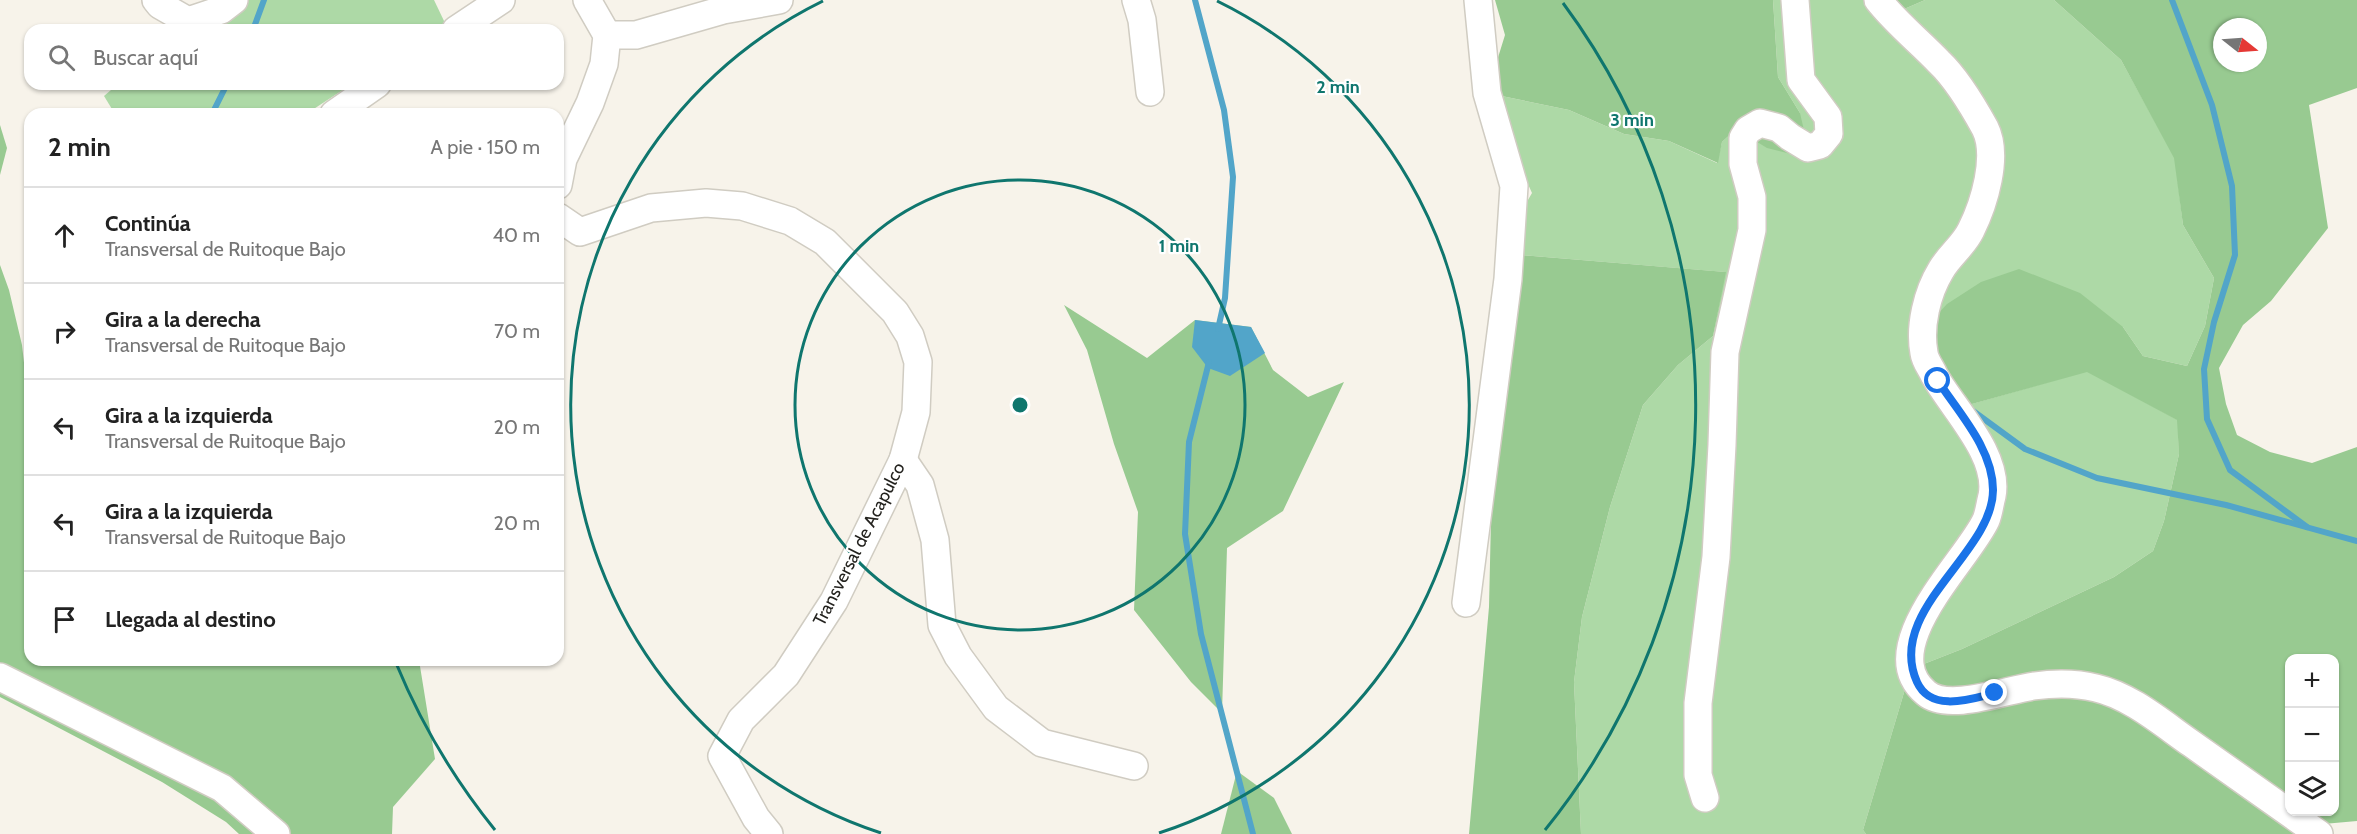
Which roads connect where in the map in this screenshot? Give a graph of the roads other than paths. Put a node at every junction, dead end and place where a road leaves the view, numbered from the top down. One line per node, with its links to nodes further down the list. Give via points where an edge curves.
1 (156, 0): 2 (street, via 188,21 221,10)
2 (234, 0)
3 (501, 0): 10 (street)
4 (587, 0): 11 (street)
5 (779, 0): 11 (street, via 723,10 636,35)
6 (1136, 0): 13 (street)
7 (1478, 0): 18 (street, via 1487,93 1514,186 1508,279)
8 (1796, 0): 21 (street, via 1801,80 1828,117 1829,134 1820,145 1809,148 1779,128 1760,123 1743,138 1743,164 1752,197 1752,231 1725,352 1716,557 1698,703 1698,775)
9 (1878, 0): 24 (street, via 1942,64 1987,132 1991,158 1986,187 1970,232 1940,270 1922,327 1924,356 1981,446 1990,467 1993,491 1986,520 1917,628 1910,664 1918,685 1928,696 1945,702 2067,683 2098,688 2153,717)
10 (465, 24)
11 (607, 35): 15 (street, via 604,64)
12 (368, 90): 14 (street)
13 (1150, 92)
14 (343, 108)
15 (564, 157)
16 (564, 221): 17 (street, Transversal de Acapulco, via 580,232 651,208 706,203 742,206 790,221 825,242 896,312 910,336 918,362 916,412)
17 (903, 460): 20 (street, via 920,485 935,540 942,625 958,656 996,708 1042,743); 23 (street, Transversal de Acapulco, via 834,601 786,675 741,720 722,756)
18 (1466, 603)
19 (0, 677): 22 (street, via 222,788)
20 (1134, 766)
21 (1705, 798)
22 (276, 834)
23 (769, 834)
24 (2319, 834)

